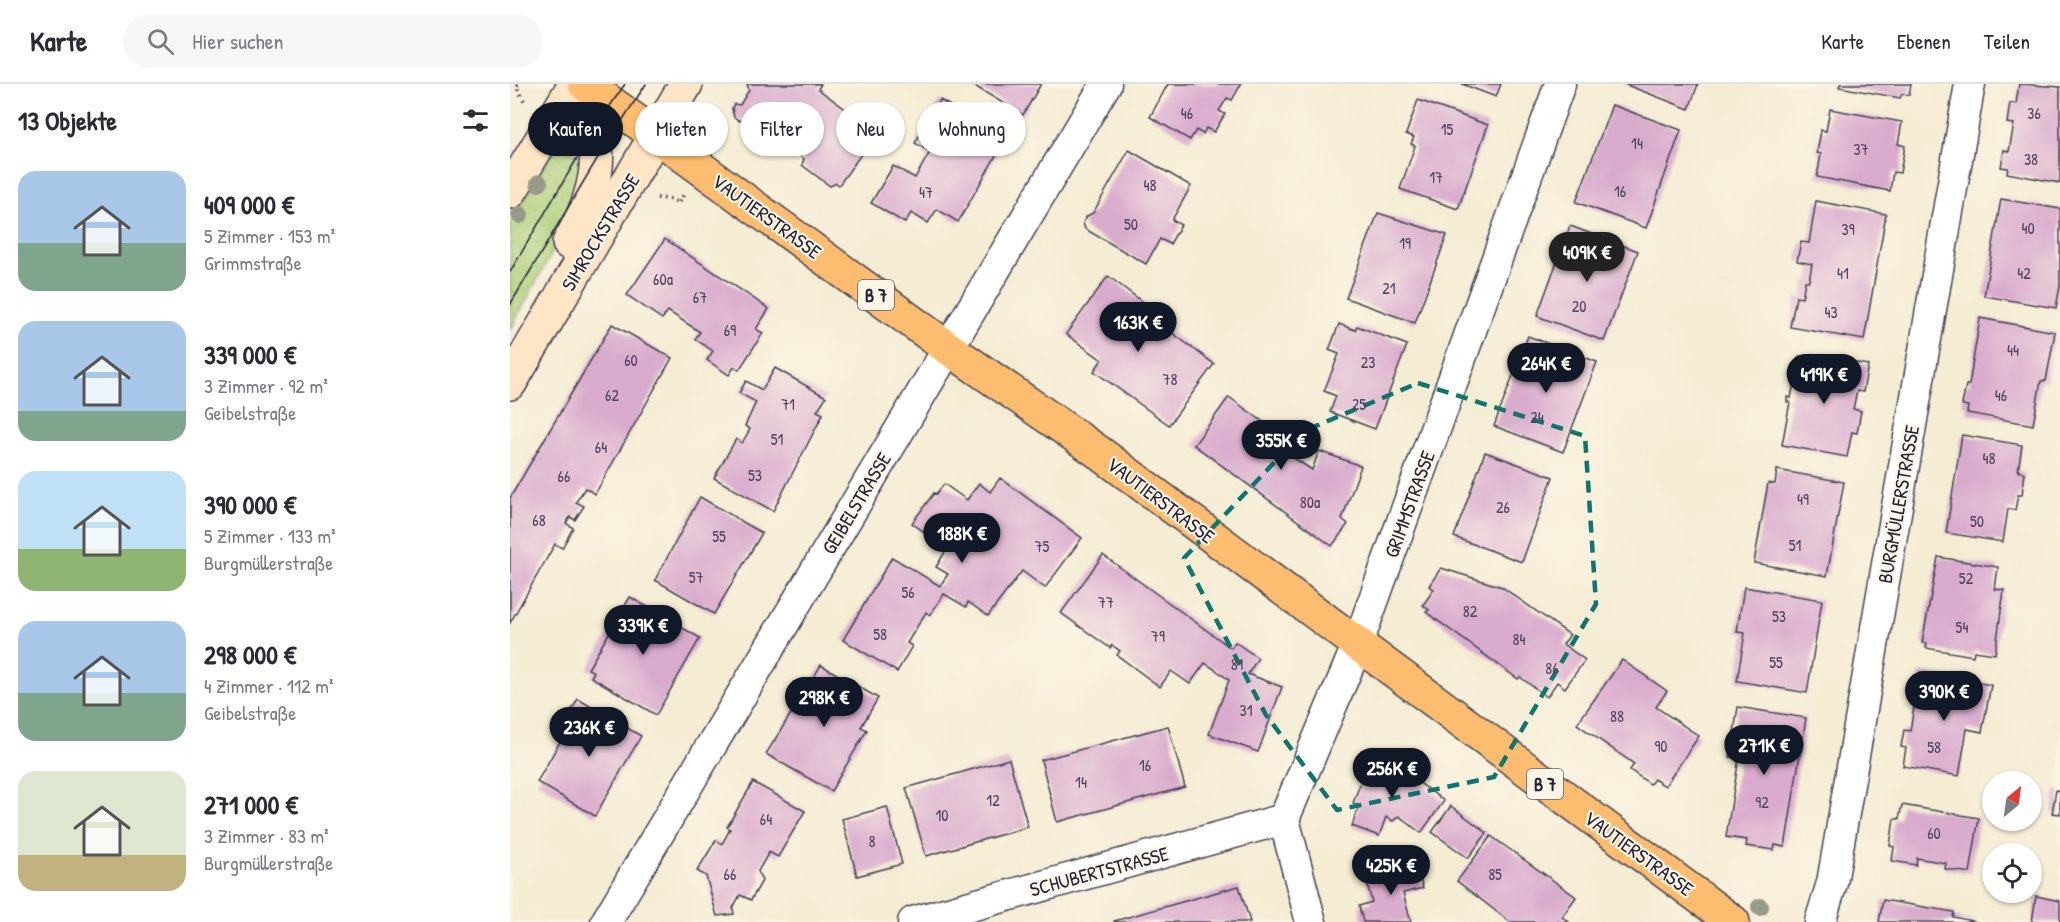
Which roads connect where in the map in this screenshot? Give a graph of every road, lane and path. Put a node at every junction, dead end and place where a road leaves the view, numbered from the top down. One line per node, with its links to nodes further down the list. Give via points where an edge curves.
1 (575, 84): 12 (main road)
2 (580, 84): 14 (main road, SIMROCKSTRASSE, via 590,108 597,144 594,190 581,223 522,323)
3 (585, 84): 9 (main road, VAUTIERSTRASSE / B 7)
4 (686, 84): 8 (main road, SIMROCKSTRASSE)
5 (1106, 84): 13 (street, GEIBELSTRASSE)
6 (1560, 84): 15 (street, GRIMMSTRASSE)
7 (1970, 84): 21 (street, BURGMÜLLERSTRASSE, via 1834,871)
8 (676, 102)
9 (635, 119)
10 (645, 156): 14 (main road, SIMROCKSTRASSE)
11 (686, 156): 13 (main road, VAUTIERSTRASSE / B 7)
12 (510, 192)
13 (948, 348): 15 (main road, VAUTIERSTRASSE / B 7, via 1097,452); 17 (street, GEIBELSTRASSE)
14 (511, 381)
15 (1357, 646): 16 (street, GRIMMSTRASSE); 20 (main road, VAUTIERSTRASSE / B 7)
16 (1284, 819): 18 (street, SCHUBERTSTRASSE); 19 (street)
17 (606, 922)
18 (913, 922)
19 (1311, 922)
20 (1733, 922)
21 (1820, 922)

